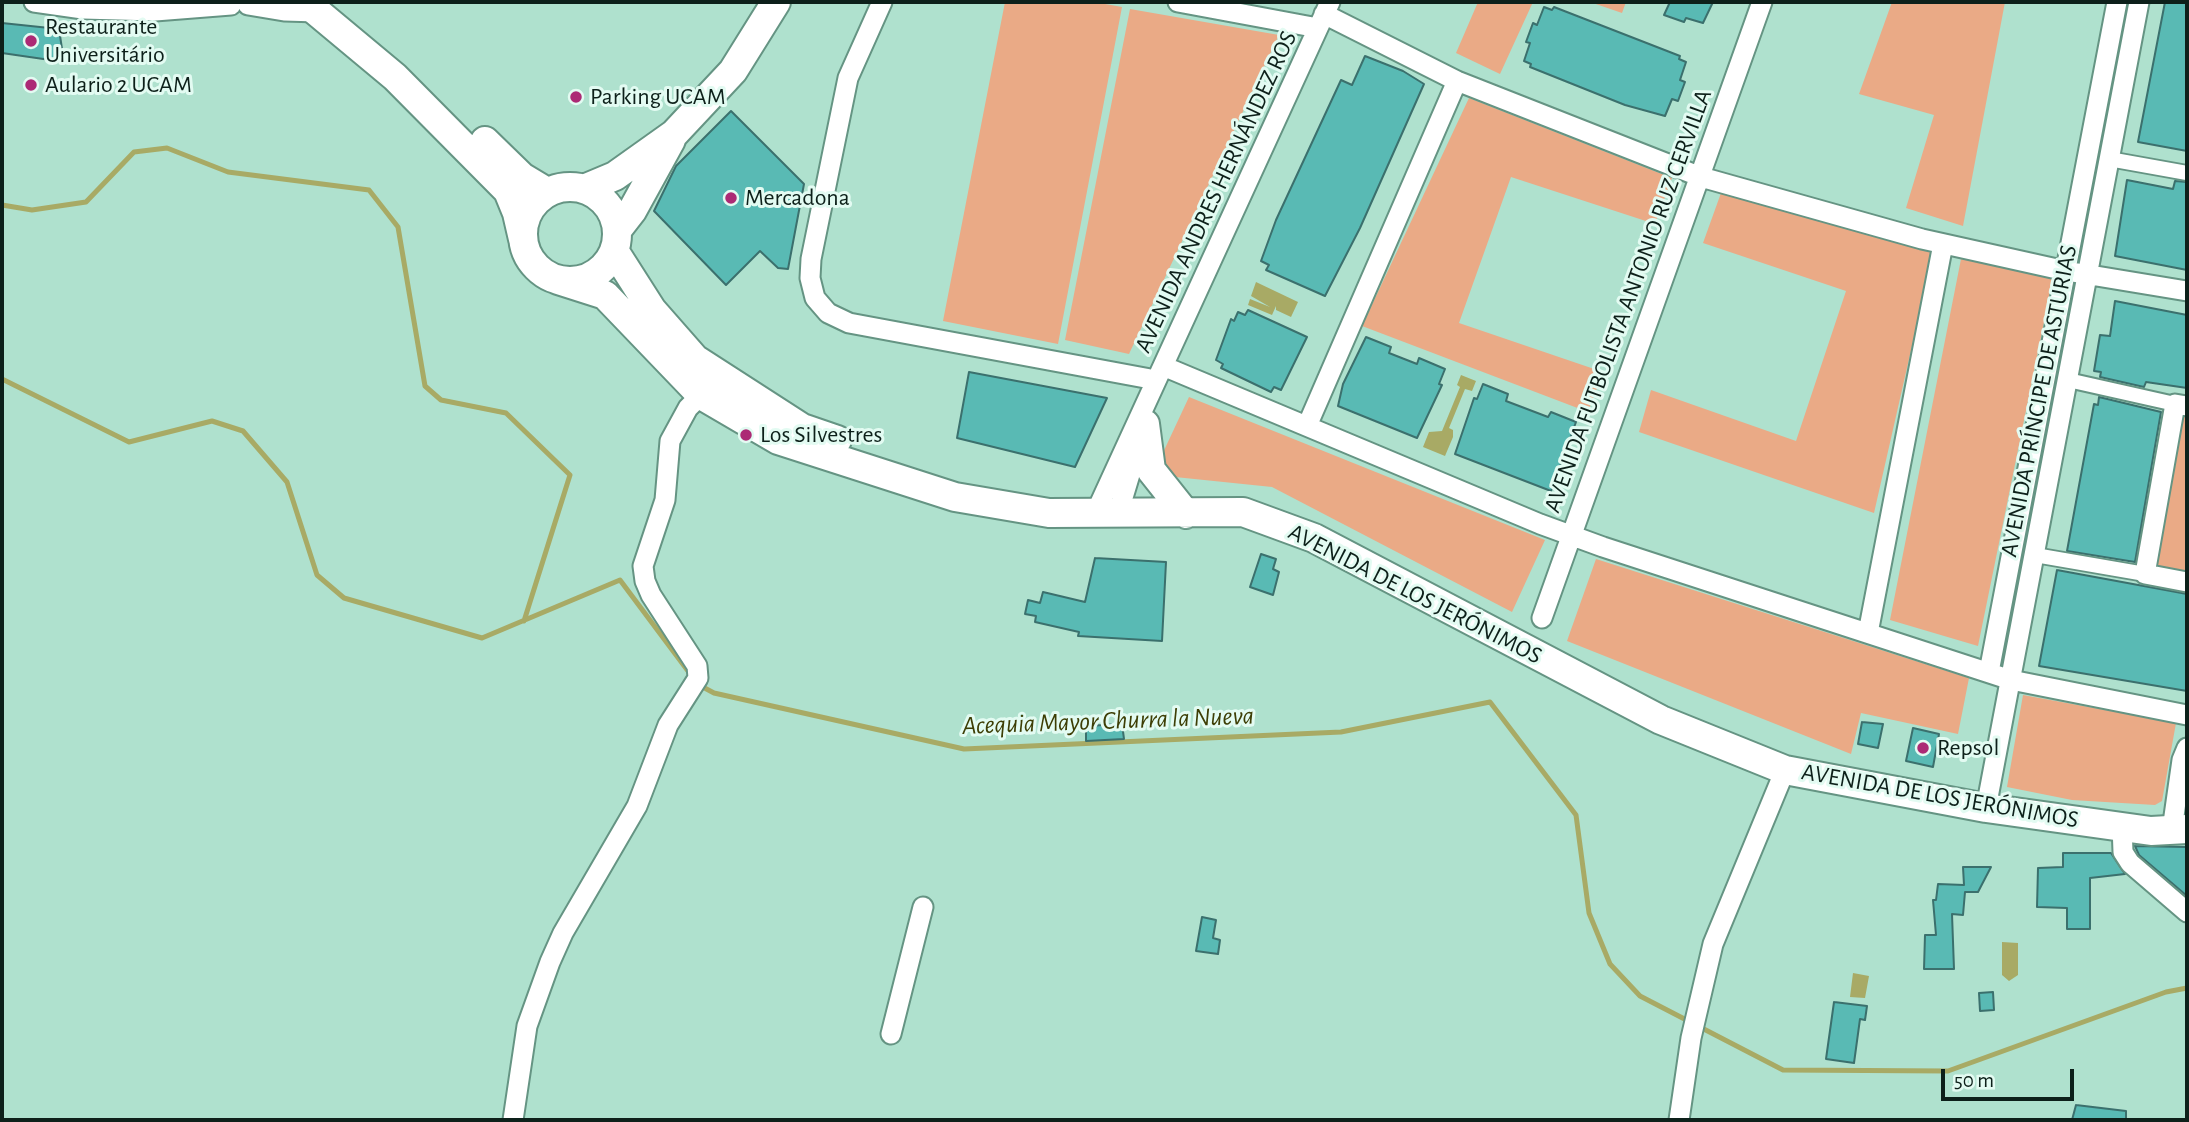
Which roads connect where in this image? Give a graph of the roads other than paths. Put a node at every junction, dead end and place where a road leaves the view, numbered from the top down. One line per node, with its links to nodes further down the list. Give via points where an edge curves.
1 (34, 2): 8 (street, via 155,11)
2 (776, 2): 12 (main road, via 733,71)
3 (882, 2): 25 (street, via 848,78 811,259 815,298 828,313 849,323)
4 (1178, 2): 10 (street)
5 (1762, 2): 15 (street, AVENIDA FUTBOLISTA ANTONIO RUZ CERVILLA)
6 (2117, 2): 21 (street, AVENIDA PRÍNCIPE DE ASTURIAS)
7 (2139, 2): 13 (street, AVENIDA PRÍNCIPE DE ASTURIAS)
8 (240, 3): 9 (street, via 284,11)
9 (318, 5): 17 (main road, via 407,67 522,177); 18 (main road, via 508,191)
10 (1324, 15): 11 (street); 25 (street, AVENIDA ANDRES HERNÁNDEZ ROS)
11 (1457, 81): 15 (street); 30 (street)
12 (674, 134): 16 (main road, via 615,176); 19 (main road)
13 (2109, 159): 14 (street); 22 (street, AVENIDA PRÍNCIPE DE ASTURIAS)
14 (2187, 173)
15 (1701, 177): 20 (street); 33 (street, AVENIDA FUTBOLISTA ANTONIO RUZ CERVILLA)
16 (584, 189): 17 (main road); 19 (main road, via 607,204)
17 (547, 192): 18 (main road, via 528,212)
18 (523, 239): 23 (main road, via 534,265)
19 (616, 240): 23 (main road, via 598,274 585,280); 27 (main road, via 666,329)
20 (1943, 244): 21 (street); 38 (street)
21 (2066, 271): 22 (street); 39 (street, AVENIDA PRÍNCIPE DE ASTURIAS)
22 (2088, 273): 24 (street); 26 (street, AVENIDA PRÍNCIPE DE ASTURIAS)
23 (558, 280): 27 (main road, via 604,295)
24 (2187, 291)
25 (1160, 373): 29 (street, AVENIDA ANDRES HERNÁNDEZ ROS); 30 (street)
26 (2068, 380): 28 (street); 34 (street, AVENIDA PRÍNCIPE DE ASTURIAS)
27 (703, 382): 31 (main road, AVENIDA DE LOS JERÓNIMOS, via 802,428 1034,510); 50 (street, via 670,441 665,500 643,566 651,595 697,666 695,683 668,725 632,816 550,962 527,1026)
28 (2181, 405): 35 (street)
29 (1145, 413): 31 (street, AVENIDA ANDRES HERNÁNDEZ ROS); 32 (main road, via 1151,470)
30 (1307, 426): 33 (street)
31 (1107, 514): 32 (main road, AVENIDA DE LOS JERÓNIMOS)
32 (1186, 514): 43 (main road, AVENIDA DE LOS JERÓNIMOS, via 1243,512 1314,538 1661,720)
33 (1570, 535): 37 (street, AVENIDA FUTBOLISTA ANTONIO RUZ CERVILLA); 38 (street)
34 (2035, 555): 35 (street); 40 (street, AVENIDA PRÍNCIPE DE ASTURIAS)
35 (2145, 574): 36 (street)
36 (2187, 582)
37 (1542, 618)
38 (1868, 633): 39 (street)
39 (1989, 672): 40 (street)
40 (2011, 680): 41 (street); 44 (street, AVENIDA PRÍNCIPE DE ASTURIAS)
41 (2187, 715)
42 (2187, 748): 46 (street, via 2182,760)
43 (1785, 770): 44 (main road, AVENIDA DE LOS JERÓNIMOS); 51 (street, via 1713,944 1691,1038)
44 (1986, 808): 45 (main road, AVENIDA DE LOS JERÓNIMOS)
45 (2122, 825): 46 (main road, AVENIDA DE LOS JERÓNIMOS, via 2151,831); 48 (street, via 2123,852 2130,863)
46 (2180, 829)
47 (923, 906): 49 (street)
48 (2187, 912)
49 (891, 1034)
50 (513, 1120)
51 (1679, 1120)

